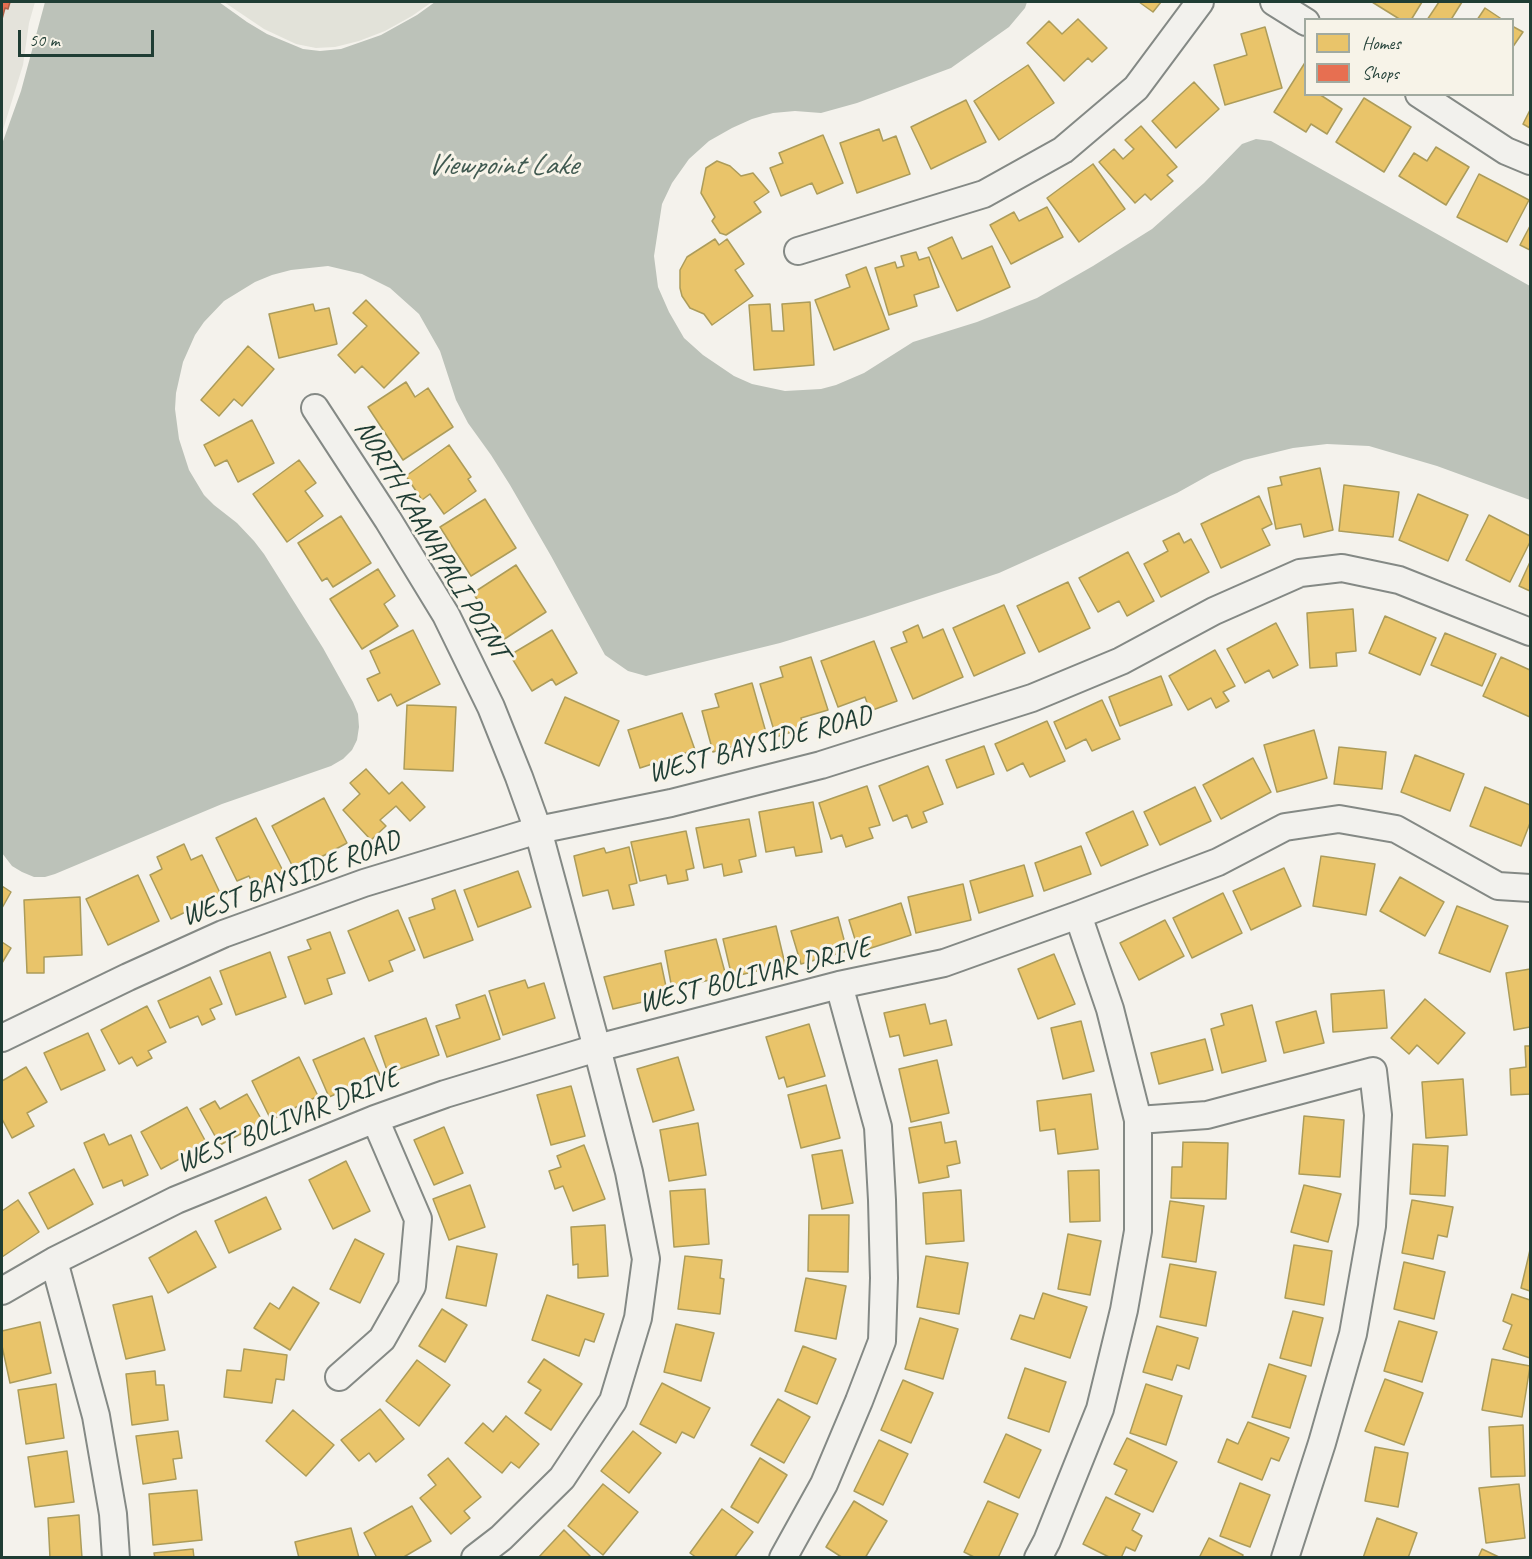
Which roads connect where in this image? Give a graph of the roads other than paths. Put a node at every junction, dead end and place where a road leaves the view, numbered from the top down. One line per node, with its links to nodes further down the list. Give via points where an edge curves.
1 (1200, 2): 6 (street, via 1136,88 1063,150 984,194)
2 (1274, 2): 3 (street)
3 (1304, 21)
4 (1422, 96): 5 (street, via 1506,151)
5 (1530, 161)
6 (798, 251)
7 (315, 408): 9 (street, NORTH KAANAPALI POINT, via 446,615 491,707)
8 (1530, 632): 9 (street, WEST BAYSIDE ROAD, via 1399,580 1342,568 1300,573 1214,610 1121,661 1032,698 821,765 671,803)
9 (538, 830): 13 (street, WEST BAYSIDE ROAD, via 364,883 223,934); 14 (street, NORTH KAANAPALI POINT)
10 (1530, 888): 11 (street, WEST BOLIVAR DRIVE, via 1498,886 1396,829 1339,819 1285,827 1218,862)
11 (1078, 915): 12 (street, WEST BOLIVAR DRIVE, via 944,963); 16 (street, via 1110,1009)
12 (839, 985): 14 (street, WEST BOLIVAR DRIVE); 22 (street, via 878,1127 884,1278 882,1341 824,1484)
13 (2, 1038)
14 (597, 1048): 15 (street, WEST BOLIVAR DRIVE); 21 (street, NORTH KAANAPALI POINT, via 629,1172 646,1259 638,1318 613,1401 562,1479 501,1538)
15 (375, 1119): 17 (street, WEST BOLIVAR DRIVE, via 176,1200); 19 (street, via 418,1219 412,1286 382,1339)
16 (1138, 1120): 23 (street, via 1138,1231 1124,1310 1100,1409); 24 (street, via 1207,1115 1373,1071 1378,1114 1372,1226 1353,1334)
17 (54, 1261): 18 (street, WEST BOLIVAR DRIVE); 20 (street, via 96,1416 113,1514)
18 (2, 1291)
19 (339, 1377)
20 (116, 1557)
21 (475, 1557)
22 (784, 1557)
23 (1038, 1557)
24 (1285, 1557)

